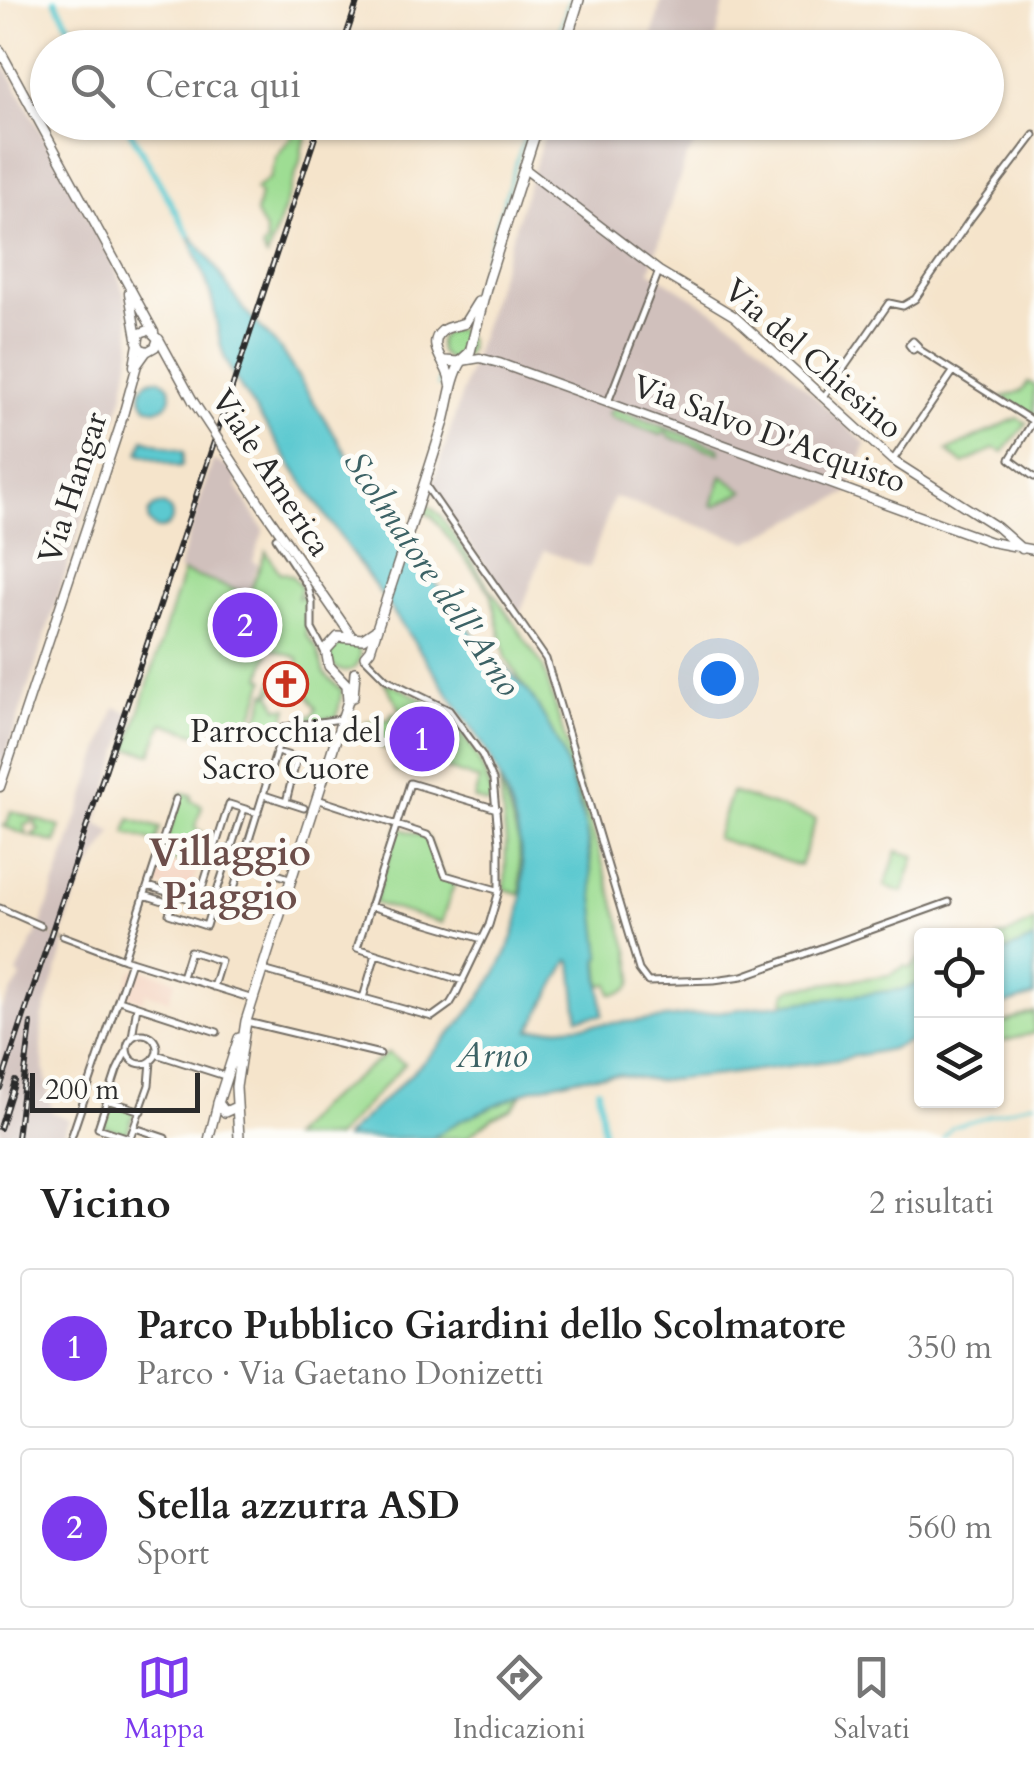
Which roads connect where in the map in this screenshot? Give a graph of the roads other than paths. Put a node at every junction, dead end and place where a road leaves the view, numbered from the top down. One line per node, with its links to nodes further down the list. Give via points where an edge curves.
1 (579, 0): 2 (main road)
2 (570, 30)
3 (0, 50): 4 (street, Viale America)
4 (30, 105)
5 (1034, 134): 26 (street, via 916,299 890,304)
6 (50, 140): 10 (street, Viale America)
7 (534, 140): 8 (main road)
8 (525, 168): 9 (street, Via del Chiesino); 11 (main road)
9 (660, 271): 26 (street, Via del Chiesino, via 734,316); 27 (street)
10 (126, 279): 14 (street, Viale America); 15 (street, Viale America)
11 (488, 280): 12 (main road); 13 (main road, via 469,318)
12 (475, 326): 16 (main road); 19 (street)
13 (454, 327): 16 (main road); 21 (main road, via 436,340)
14 (156, 334): 15 (street, via 144,330); 18 (street); 22 (street, Viale America)
15 (137, 340): 18 (street, Viale America); 25 (street, Via Hangar)
16 (471, 342): 19 (street); 20 (main road)
17 (917, 348): 24 (street)
18 (149, 350): 22 (street, Viale America); 25 (street, Via Hangar)
19 (486, 357): 23 (street)
20 (465, 360): 21 (main road); 23 (street); 31 (main road)
21 (445, 361): 32 (main road, via 450,390)
22 (170, 362): 37 (street, Viale America, bridge)
23 (499, 363): 27 (street, Via Salvo D'Acquisto)
24 (953, 372): 28 (street); 29 (street)
25 (134, 376): 48 (street, Via Hangar)
26 (822, 398): 29 (street, Via del Chiesino)
27 (608, 402): 35 (street, Via Salvo D'Acquisto)
28 (1034, 421): 30 (street, via 1010,458)
29 (892, 460): 35 (street, Via del Chiesino)
30 (1034, 477)
31 (424, 483): 32 (main road); 33 (street)
32 (416, 507): 33 (street, via 426,501); 39 (main road)
33 (442, 512): 73 (street, via 546,659 648,982 744,976)
34 (276, 538): 38 (street, via 310,590)
35 (1022, 548): 36 (street, Via Salvo D'Acquisto)
36 (1034, 550)
37 (332, 609): 40 (street, Viale America); 41 (street, via 340,626)
38 (314, 635): 41 (street); 42 (street)
39 (372, 636): 40 (main road); 43 (main road)
40 (354, 638): 41 (main road); 43 (main road)
41 (335, 639): 42 (main road)
42 (325, 653): 45 (main road)
43 (365, 657): 44 (main road); 55 (street, via 386,679 451,713 488,766)
44 (355, 672): 45 (main road); 52 (main road, via 353,698)
45 (339, 674): 46 (main road, via 349,691)
46 (341, 724): 47 (street, via 284,727); 52 (main road)
47 (278, 752): 49 (street); 51 (street, via 298,758)
48 (0, 787)
49 (264, 795): 51 (street); 56 (street)
50 (176, 800): 68 (street)
51 (286, 802): 53 (street)
52 (318, 804): 57 (street); 66 (main road)
53 (304, 808)
54 (244, 809): 56 (street); 58 (street, via 229,804); 59 (street)
55 (497, 809): 57 (street, via 410,783); 69 (street)
56 (258, 814): 61 (street)
57 (396, 824): 69 (street, via 431,838 445,874); 76 (street)
58 (220, 831): 59 (street); 65 (street)
59 (235, 836): 60 (street)
60 (231, 847): 61 (street); 63 (street)
61 (246, 852): 62 (street)
62 (242, 862): 64 (street); 66 (street)
63 (224, 870): 64 (street); 67 (street)
64 (238, 874): 75 (street, via 227,911)
65 (206, 876): 67 (street); 72 (street)
66 (292, 879): 83 (main road)
67 (220, 880): 75 (street)
68 (148, 886): 70 (street); 71 (street)
69 (499, 890): 80 (street)
70 (176, 894): 72 (street); 74 (street)
71 (144, 895): 74 (street); 82 (street)
72 (198, 902): 75 (street)
73 (950, 902)
74 (173, 904): 75 (street, via 169,914 206,926)
75 (212, 906)
76 (370, 906): 80 (street); 81 (street, via 356,948)
77 (0, 908): 78 (street)
78 (41, 926)
79 (63, 936): 82 (street)
80 (482, 938): 85 (street)
81 (376, 954): 85 (street); 87 (street)
82 (128, 960): 84 (street); 89 (street)
83 (263, 970): 87 (street); 88 (main road)
84 (182, 977): 86 (street); 86 (street, via 190,951 221,961)
85 (463, 981): 87 (street, via 450,1004 432,1017)
86 (213, 987): 88 (street)
87 (364, 998)
88 (253, 999): 92 (main road)
89 (119, 1000): 90 (street); 108 (street)
90 (137, 1006): 91 (street); 93 (street)
91 (132, 1022): 94 (street); 95 (street)
92 (246, 1022): 98 (street); 102 (main road); 105 (main road)
93 (217, 1032)
94 (141, 1034): 95 (street); 97 (street, via 154,1040)
95 (132, 1038): 96 (street)
96 (127, 1050): 99 (street); 101 (street)
97 (156, 1054): 100 (street); 102 (street)
98 (380, 1054)
99 (132, 1060): 100 (street); 101 (street)
100 (151, 1061): 106 (street)
101 (120, 1063): 104 (street)
102 (226, 1076): 103 (main road)
103 (220, 1098): 105 (main road); 105 (main road, via 231,1094); 111 (street)
104 (107, 1100): 106 (street); 109 (street, via 98,1128)
105 (232, 1107): 111 (street); 112 (main road)
106 (141, 1111): 107 (street)
107 (136, 1128): 109 (street); 110 (street)
108 (70, 1138)
109 (130, 1138)
110 (164, 1138)
111 (209, 1138)
112 (237, 1138)

